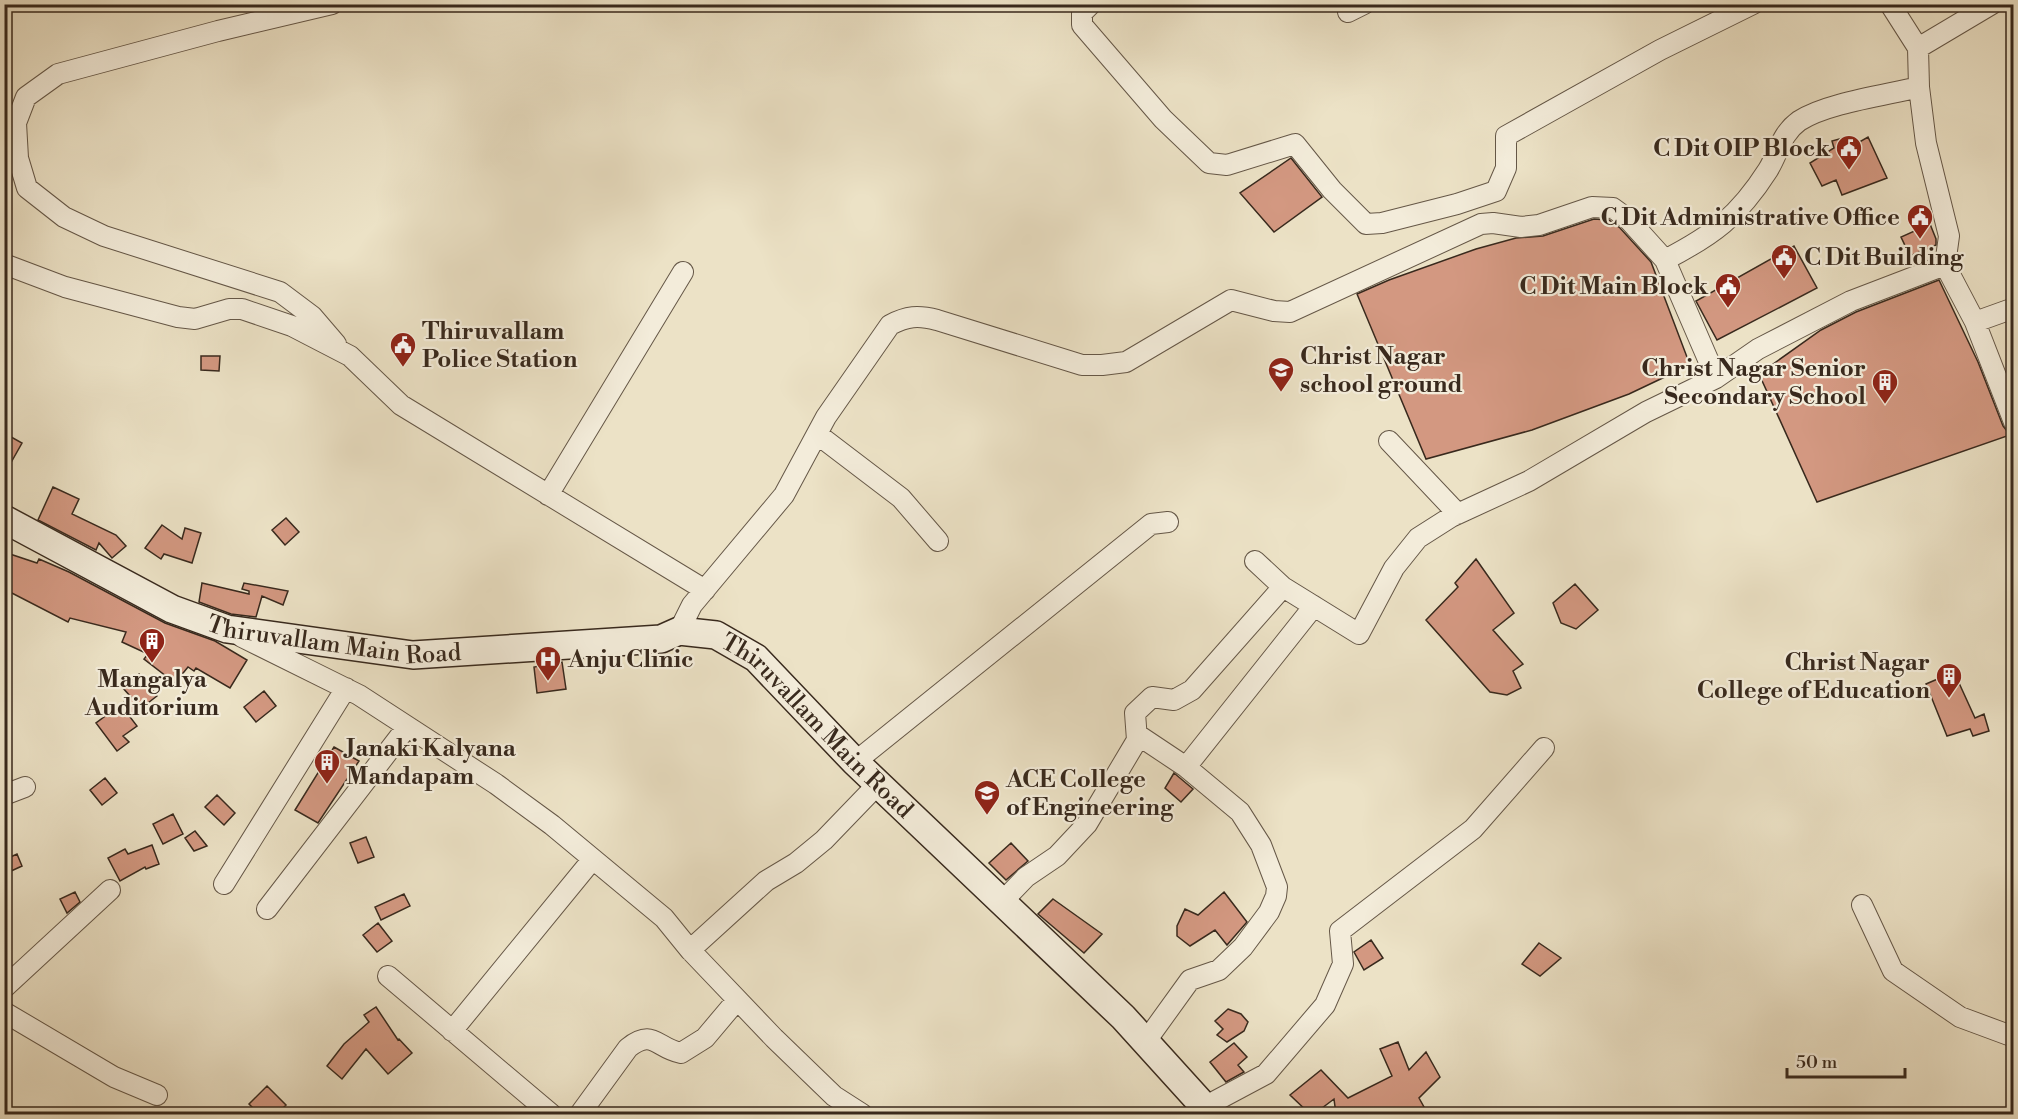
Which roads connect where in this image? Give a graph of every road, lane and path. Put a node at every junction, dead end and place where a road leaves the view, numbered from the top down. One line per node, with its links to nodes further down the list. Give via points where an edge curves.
1 (332, 4): 14 (street, via 218,30 58,74 26,97 16,123 18,158 27,188 64,217 104,236 280,292 312,316)
2 (1091, 4): 3 (street, via 1082,13 1082,25 1163,119 1209,163 1227,165 1295,144 1366,224 1383,223 1496,191 1506,168 1506,136 1660,50)
3 (1753, 4)
4 (1890, 4): 6 (street)
5 (1992, 4): 6 (street)
6 (1918, 48): 7 (street)
7 (1919, 87): 8 (street, via 1800,120 1783,135 1768,170 1731,219); 10 (street, via 1926,143 1949,236)
8 (1665, 260): 15 (street); 17 (street, via 1613,208 1592,207 1539,225 1481,224 1290,312 1231,300 1126,362 1102,365 1082,365 919,315 902,318 890,325)
9 (4, 264): 14 (street, via 65,287 178,317 195,319 228,309 256,312)
10 (1945, 266): 13 (street); 15 (street, via 1851,301 1758,349)
11 (683, 272): 19 (street)
12 (2013, 308): 13 (street)
13 (1975, 322): 16 (street)
14 (344, 353): 19 (street, via 401,405)
15 (1716, 378): 20 (street, via 1591,442 1529,481)
16 (2013, 422)
17 (817, 434): 23 (street, via 901,498); 26 (street, via 784,495)
18 (1389, 441): 20 (street)
19 (548, 495): 26 (street)
20 (1458, 514): 27 (street, via 1418,538 1394,568 1359,634)
21 (4, 519): 28 (main road, Thiruvallam Main Road, via 172,609)
22 (1168, 522): 34 (street, via 1151,524)
23 (938, 541)
24 (1255, 561): 25 (street)
25 (1283, 587): 27 (street); 32 (street, via 1192,690 1174,700 1152,697 1137,710 1134,717)
26 (705, 590): 29 (street)
27 (1314, 606): 35 (street)
28 (226, 629): 29 (main road, Thiruvallam Main Road, via 413,655 661,639); 30 (street)
29 (679, 631): 34 (main road, Thiruvallam Main Road, via 716,636 756,658)
30 (346, 688): 31 (street); 40 (street)
31 (407, 727): 39 (street, via 496,784); 44 (street)
32 (1138, 735): 35 (street); 42 (street, via 1073,841 1048,864 1026,877)
33 (1544, 748): 54 (street, via 1473,830 1340,931 1343,964 1325,1005 1266,1074)
34 (855, 762): 36 (main road, Thiruvallam Main Road)
35 (1186, 767): 52 (street, via 1248,821 1270,865 1276,896 1243,947 1219,970 1190,980)
36 (878, 784): 42 (main road, Thiruvallam Main Road); 45 (street, via 824,840 766,881)
37 (25, 787): 38 (street)
38 (4, 795)
39 (592, 860): 45 (street, via 664,918); 50 (street)
40 (224, 884)
41 (110, 890): 47 (street)
42 (1001, 903): 52 (main road, Thiruvallam Main Road)
43 (1862, 905): 51 (street, via 1893,971 1960,1017)
44 (267, 909)
45 (690, 950): 48 (street)
46 (387, 976): 50 (street)
47 (4, 988)
48 (737, 1000): 56 (street, via 705,1038 681,1053 654,1040 637,1040); 57 (street, via 834,1096)
49 (4, 1012): 53 (street, via 114,1077)
50 (452, 1030): 55 (street)
51 (2013, 1037)
52 (1146, 1041): 54 (main road, Thiruvallam Main Road)
53 (157, 1095)
54 (1208, 1110)
55 (550, 1114)
56 (580, 1114)
57 (862, 1114)

